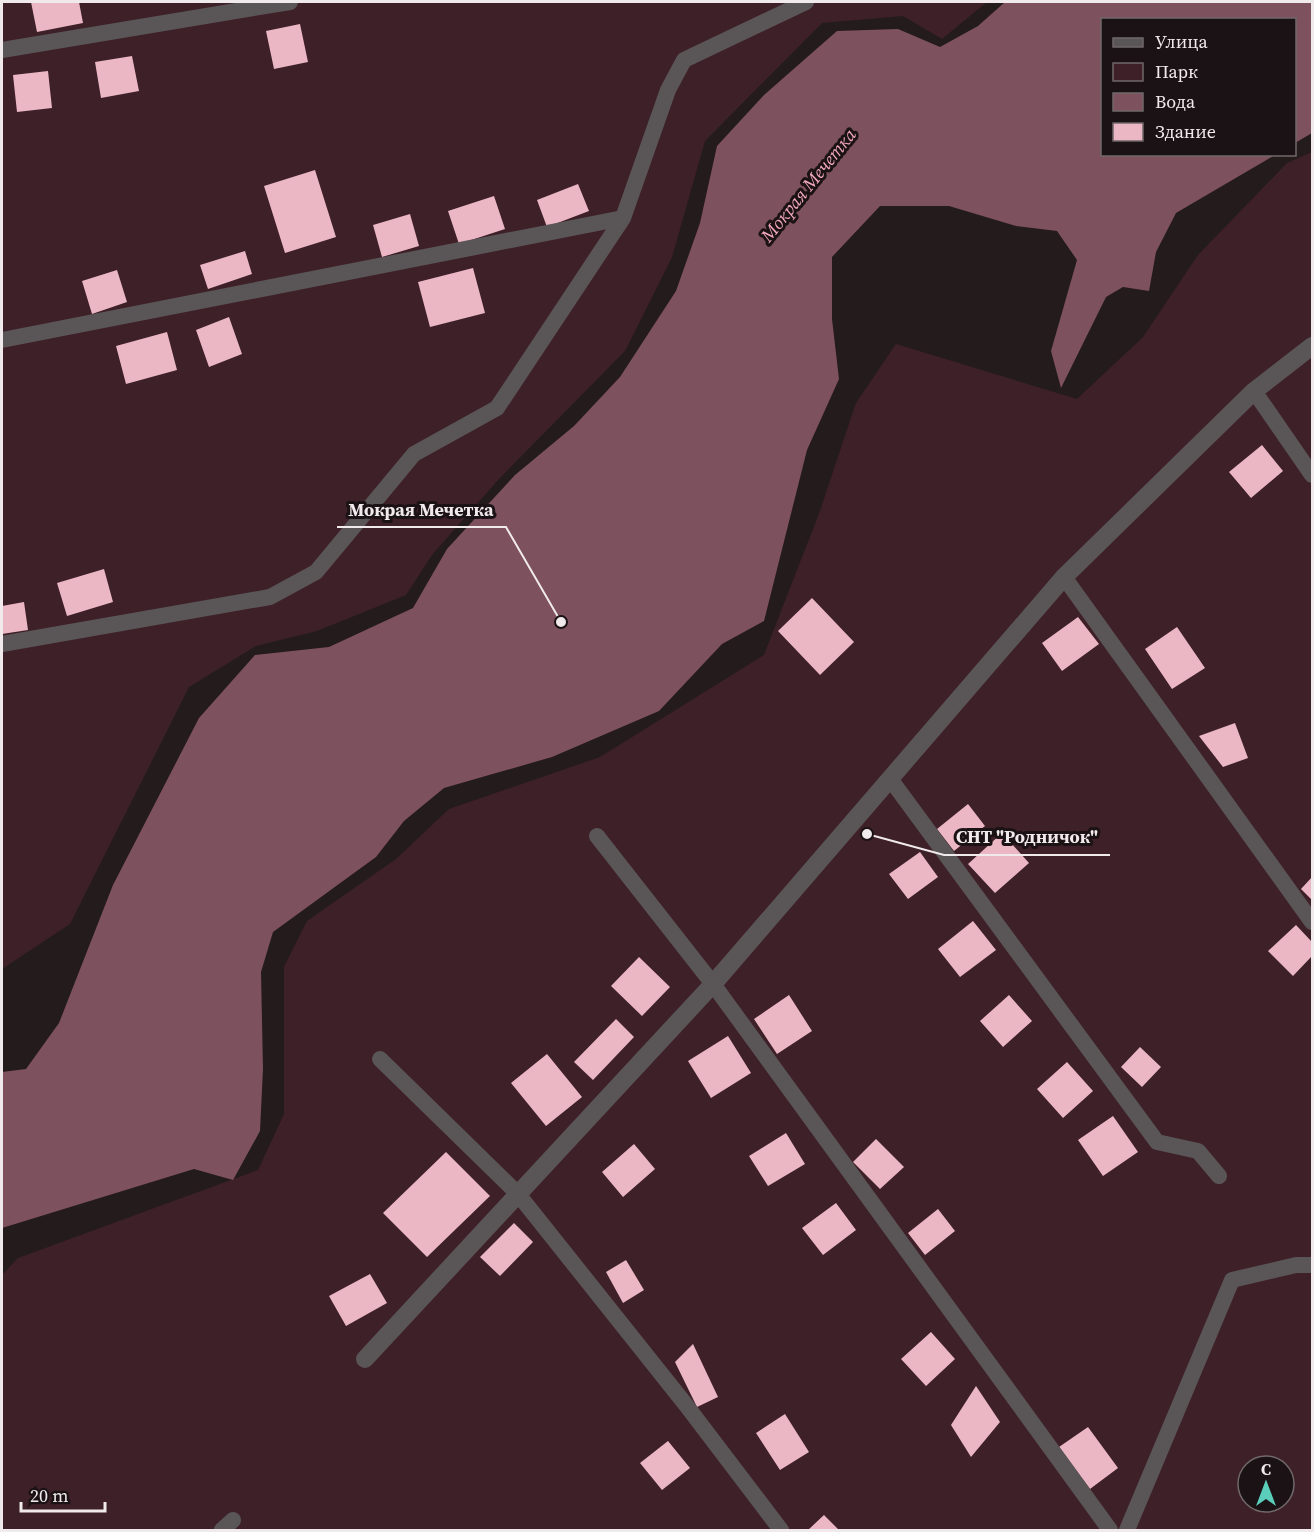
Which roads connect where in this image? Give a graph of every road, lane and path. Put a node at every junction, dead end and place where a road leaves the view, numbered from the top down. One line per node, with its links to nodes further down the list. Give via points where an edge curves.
1 (290, 2): 3 (lane)
2 (806, 2): 4 (lane, via 684,60 668,90)
3 (2, 50)
4 (623, 218): 5 (lane); 10 (lane, via 496,408 414,454 316,572 270,597)
5 (2, 340)
6 (1312, 346): 7 (street)
7 (1254, 391): 8 (lane); 9 (street)
8 (1312, 475)
9 (1064, 577): 11 (street); 13 (lane)
10 (2, 644)
11 (891, 780): 14 (street); 16 (lane, via 1157,1142 1198,1151)
12 (597, 836): 14 (lane)
13 (1312, 922)
14 (713, 984): 17 (street); 21 (lane)
15 (380, 1059): 17 (lane)
16 (1219, 1176)
17 (518, 1194): 19 (street); 20 (lane)
18 (1312, 1265): 22 (lane, via 1232,1280)
19 (365, 1359)
20 (781, 1530)
21 (1110, 1530)
22 (1127, 1530)

